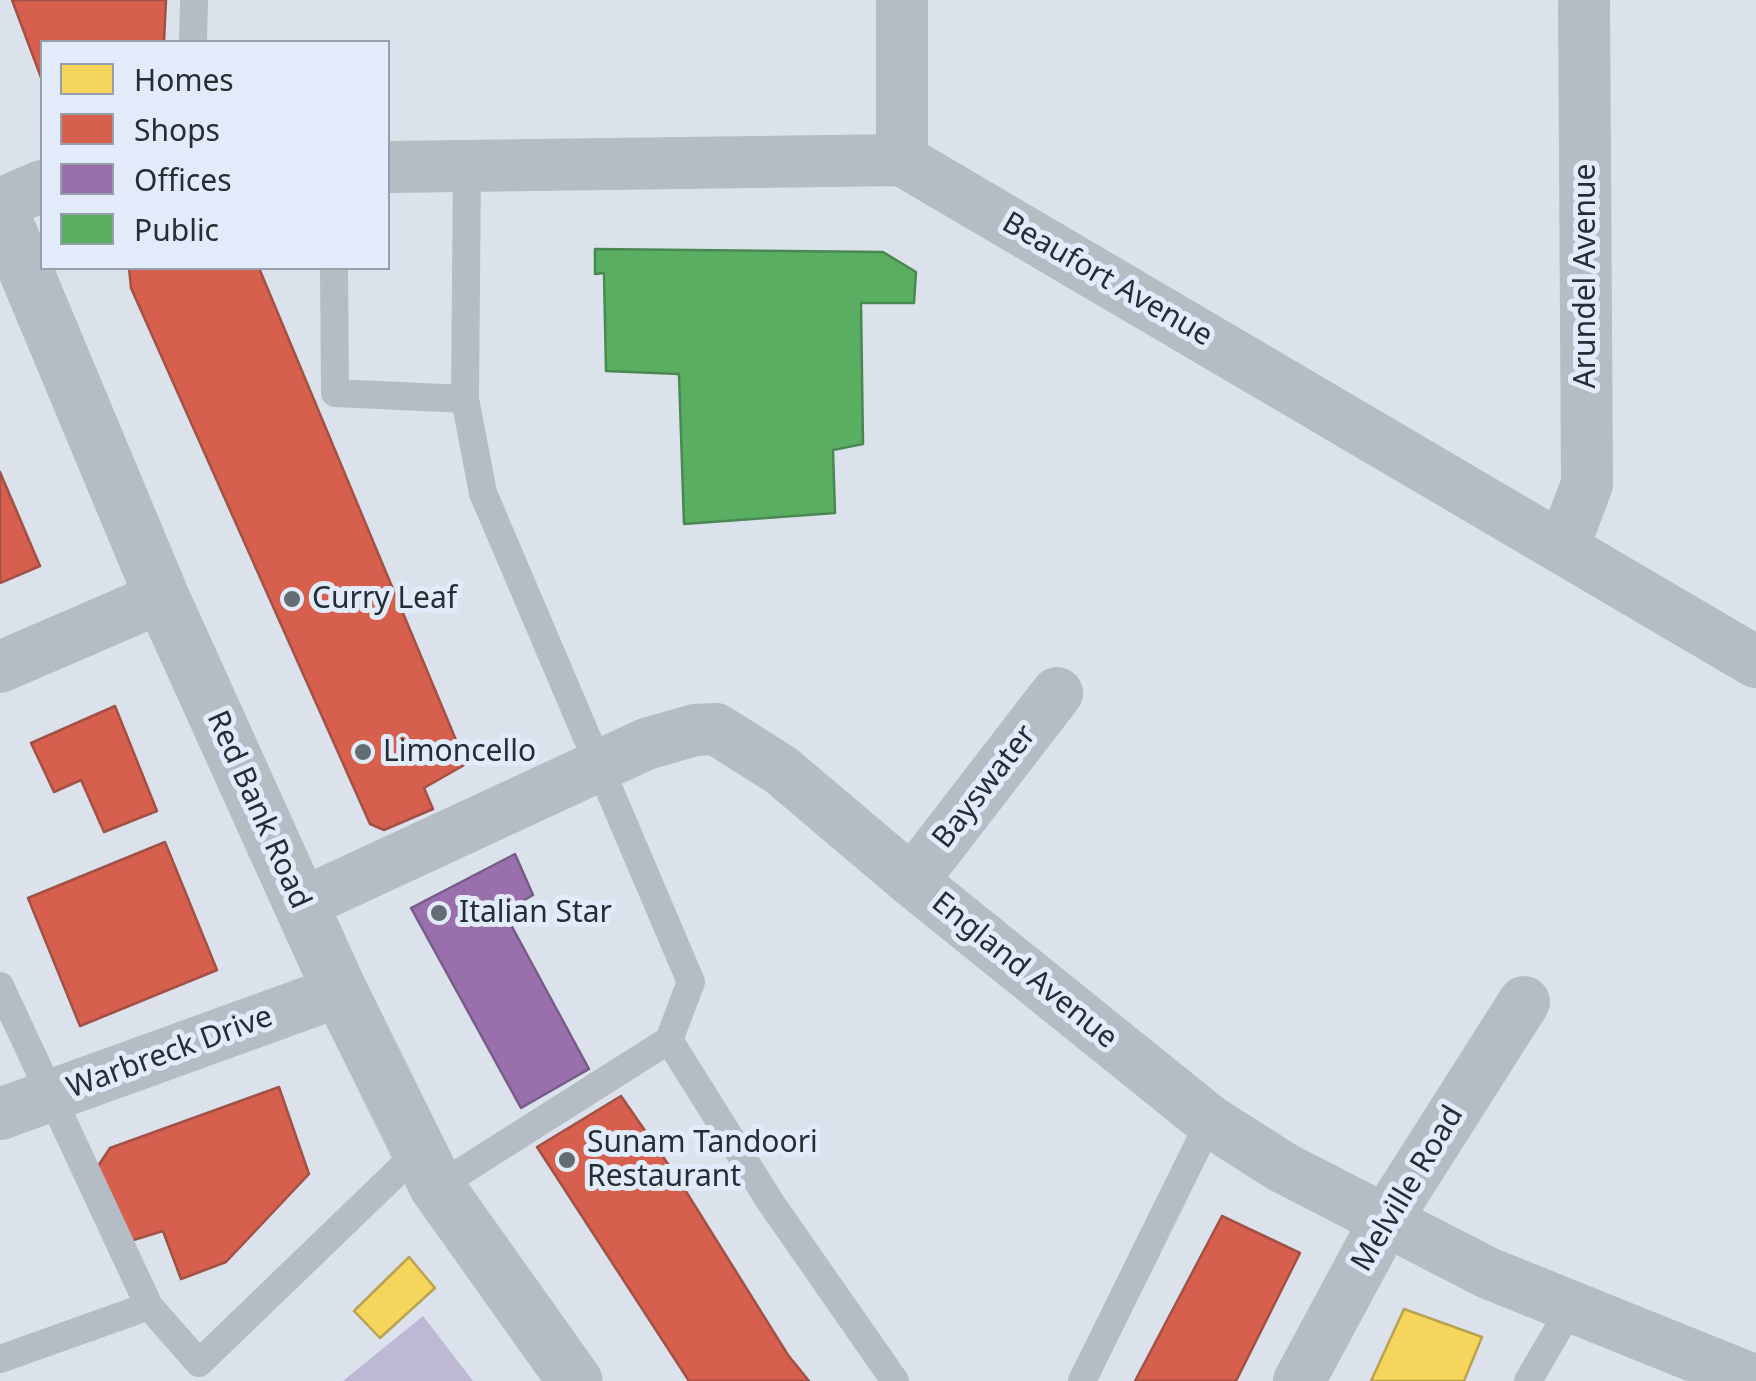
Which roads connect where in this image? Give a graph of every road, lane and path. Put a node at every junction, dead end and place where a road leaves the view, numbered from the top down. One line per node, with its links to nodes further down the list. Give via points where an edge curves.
1 (194, 0): 4 (lane)
2 (902, 0): 5 (street)
3 (1584, 0): 12 (street, Arundel Avenue, via 1587,484)
4 (193, 40)
5 (902, 160): 6 (street); 12 (street, Beaufort Avenue)
6 (467, 165): 7 (street); 11 (lane)
7 (390, 167)
8 (40, 187): 9 (street)
9 (0, 206): 13 (street, Red Bank Road)
10 (334, 270): 11 (lane, via 336,393)
11 (465, 399): 17 (lane, via 483,493)
12 (1563, 548): 14 (street, Beaufort Avenue)
13 (162, 597): 15 (street); 19 (street, Red Bank Road)
14 (1756, 662)
15 (0, 667)
16 (1057, 693): 18 (street, Bayswater)
17 (599, 766): 18 (street, England Avenue, via 646,744 716,729 781,770); 19 (street, England Avenue); 23 (lane, via 690,982)
18 (912, 881): 26 (street, England Avenue)
19 (301, 904): 21 (street, Red Bank Road)
20 (0, 986): 24 (lane)
21 (340, 991): 24 (street, Warbreck Drive); 27 (street, Red Bank Road)
22 (1524, 1002): 28 (street, Melville Road)
23 (670, 1040): 27 (lane); 33 (lane, via 771,1203)
24 (52, 1096): 25 (street, Warbreck Drive); 29 (lane)
25 (0, 1114)
26 (1210, 1120): 28 (street, England Avenue, via 1282,1168); 34 (lane)
27 (428, 1169): 29 (lane, via 199,1363); 32 (street, Red Bank Road)
28 (1385, 1221): 30 (street, England Avenue); 35 (street, Melville Road)
29 (149, 1306): 31 (lane)
30 (1570, 1309): 36 (lane); 37 (street, England Avenue)
31 (0, 1359)
32 (575, 1381)
33 (895, 1381)
34 (1082, 1381)
35 (1298, 1381)
36 (1528, 1381)
37 (1756, 1381)

